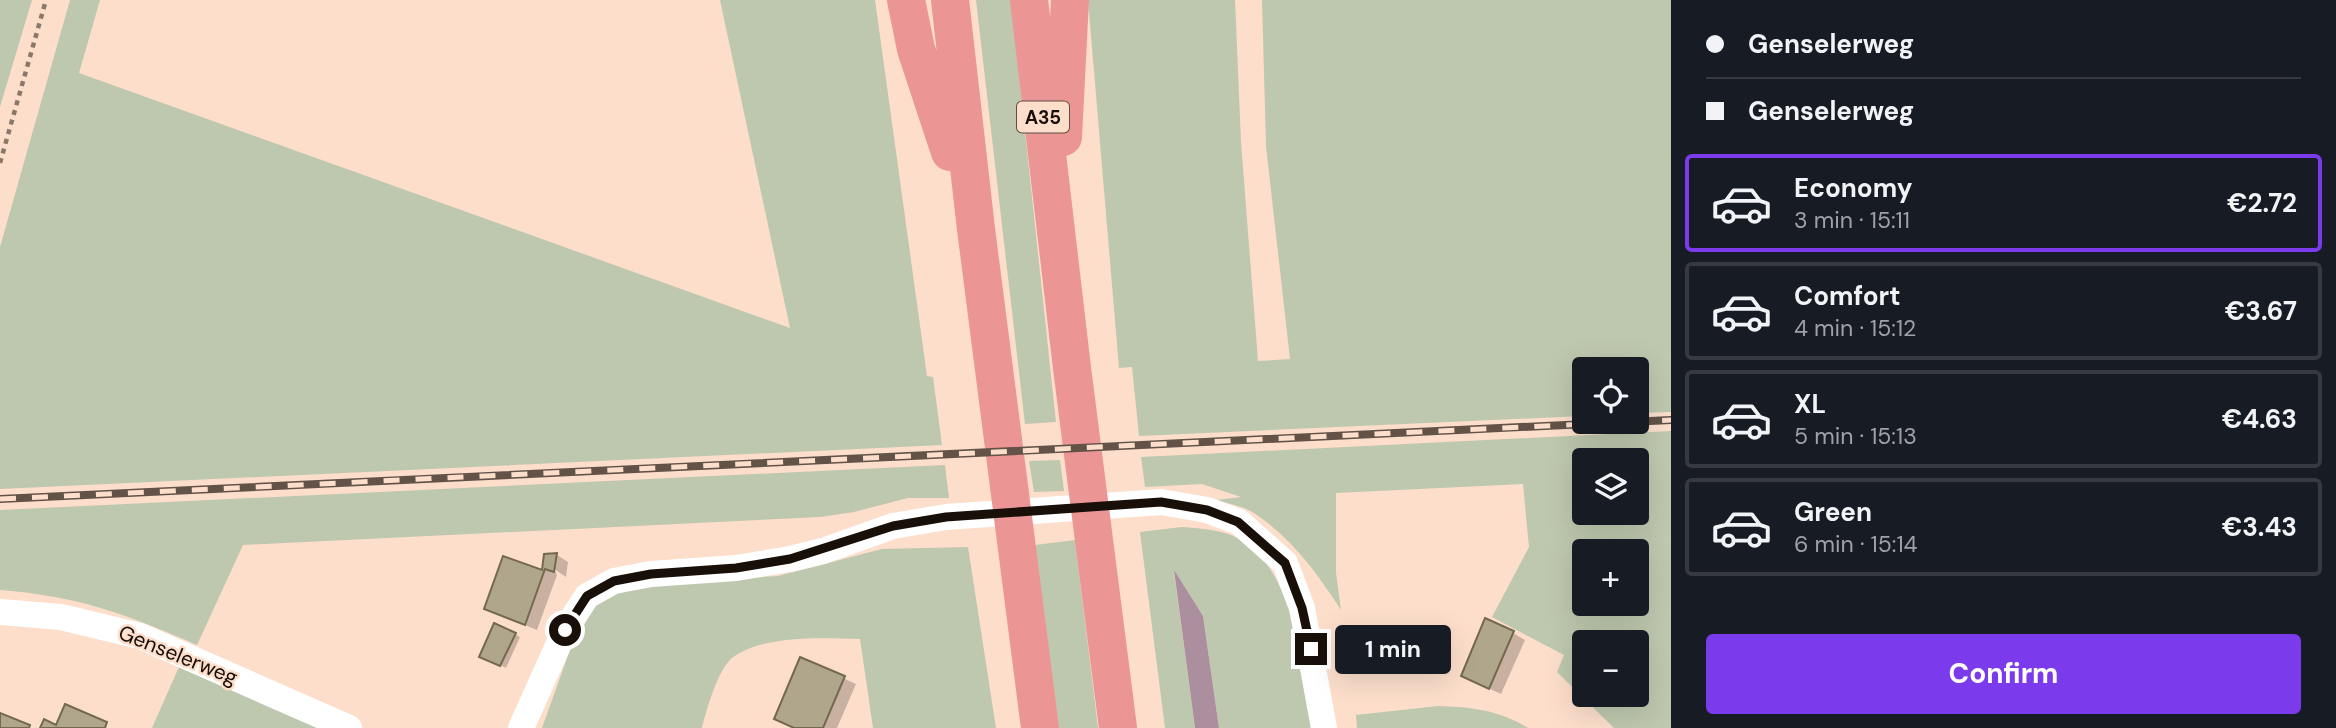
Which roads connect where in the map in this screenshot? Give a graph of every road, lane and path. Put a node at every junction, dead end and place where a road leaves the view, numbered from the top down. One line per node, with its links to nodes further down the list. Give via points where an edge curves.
1 (46, 0): 6 (path)
2 (906, 0): 7 (highway, via 916,49)
3 (950, 0): 7 (highway)
4 (1029, 0): 8 (highway, A35)
5 (1070, 0): 8 (highway, A35)
6 (0, 163)
7 (976, 229): 12 (highway)
8 (1056, 233): 13 (highway, A35)
9 (0, 612): 10 (street, Genselerweg, via 61,617 141,636)
10 (348, 728)
11 (521, 728): 14 (street, via 565,630 587,596 614,581 790,559 893,526 946,517 1161,502 1207,510 1238,522 1285,563 1302,608)
12 (1040, 728)
13 (1118, 728)
14 (1324, 728)

